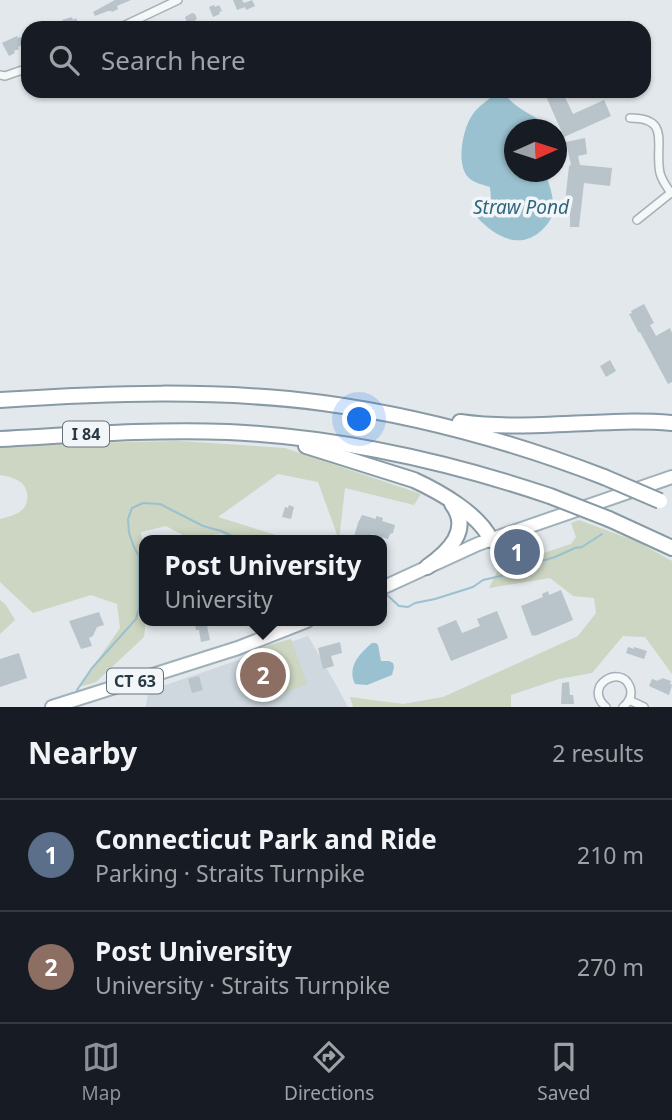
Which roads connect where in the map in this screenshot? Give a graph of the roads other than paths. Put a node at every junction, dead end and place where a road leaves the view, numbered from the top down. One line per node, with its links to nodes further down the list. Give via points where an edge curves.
1 (178, 0): 2 (street)
2 (134, 21)
3 (21, 70): 4 (street)
4 (0, 75)
5 (630, 118): 6 (street, via 650,120 659,128 661,175)
6 (672, 192): 7 (street)
7 (637, 220)
8 (0, 400): 9 (highway, I 84, via 201,394)
9 (350, 407): 10 (highway, via 498,426); 15 (highway, I 84, bridge, via 536,452)
10 (672, 423)
11 (229, 432): 12 (highway, I 84); 14 (highway, via 317,449); 17 (highway, I 84, bridge, via 382,450 467,470 550,496)
12 (0, 439)
13 (672, 477): 16 (main road)
14 (438, 492): 16 (highway, via 461,508); 18 (highway, via 456,509 459,528 449,548)
15 (666, 504)
16 (491, 540): 18 (main road)
17 (672, 548)
18 (427, 567): 19 (main road)
19 (387, 585)
20 (294, 626): 22 (main road, CT 63)
21 (629, 700): 23 (street, via 629,685 610,677 601,683 598,694); 24 (street); 25 (street)
22 (52, 707)
23 (606, 707)
24 (623, 707)
25 (644, 707)

